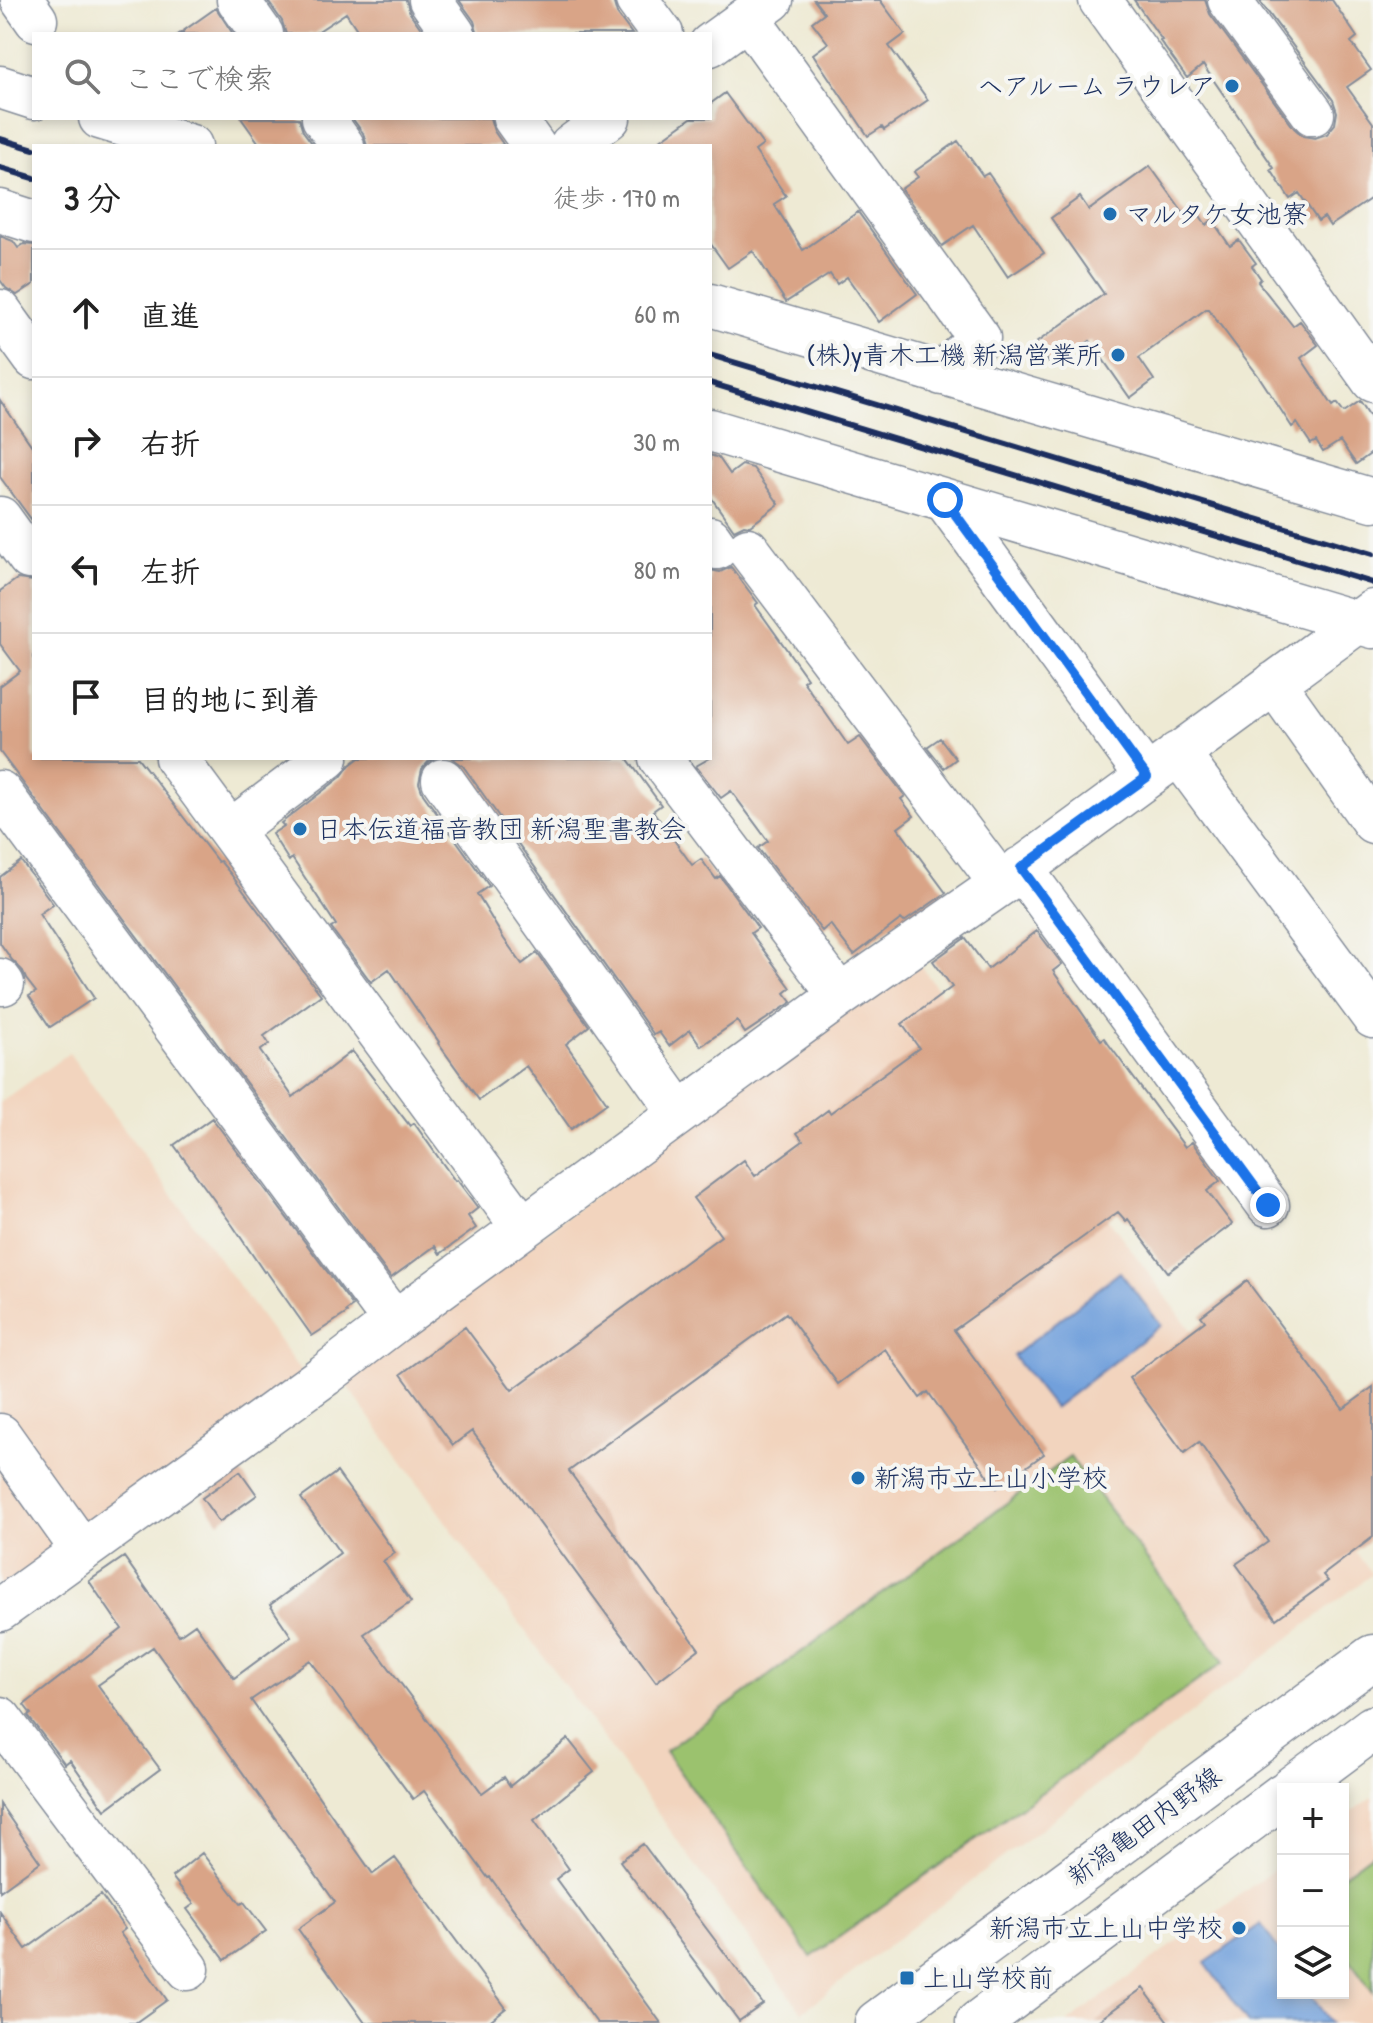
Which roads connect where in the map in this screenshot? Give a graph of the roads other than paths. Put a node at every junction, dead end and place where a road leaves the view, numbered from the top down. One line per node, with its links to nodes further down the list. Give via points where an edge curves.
1 (238, 0): 7 (street)
2 (430, 0): 8 (street)
3 (637, 0): 9 (street)
4 (1100, 0): 28 (street)
5 (1229, 0): 13 (street)
6 (760, 9): 10 (street); 27 (street, via 979,338)
7 (261, 32)
8 (453, 32)
9 (661, 32)
10 (712, 44)
11 (0, 87): 12 (street)
12 (32, 97)
13 (1313, 114)
14 (106, 120): 18 (street)
15 (324, 120): 19 (street)
16 (515, 120): 20 (street)
17 (606, 120): 21 (street)
18 (184, 144)
19 (342, 144)
20 (533, 144)
21 (574, 144)
22 (0, 211): 23 (street)
23 (32, 221)
24 (712, 306): 27 (street)
25 (0, 311): 26 (street)
26 (32, 355)
27 (942, 374): 31 (street)
28 (1373, 381)
29 (712, 431): 30 (street)
30 (945, 500): 35 (street); 40 (street)
31 (1373, 500)
32 (0, 518): 34 (street)
33 (725, 545): 45 (street)
34 (21, 564)
35 (1367, 621): 36 (street)
36 (1274, 683): 40 (street); 43 (street)
37 (177, 760): 44 (street)
38 (324, 760): 44 (street)
39 (662, 760): 46 (street)
40 (1163, 765): 45 (street); 47 (street)
41 (443, 780): 48 (street)
42 (0, 792): 51 (street)
43 (1373, 822)
44 (230, 831): 50 (street)
45 (1011, 876): 46 (street); 49 (street)
46 (840, 996): 48 (street)
47 (1373, 1017)
48 (680, 1113): 50 (street)
49 (1268, 1205)
50 (523, 1228): 51 (street)
51 (394, 1322): 53 (street)
52 (0, 1435): 53 (street)
53 (82, 1550): 54 (street)
54 (0, 1610)
55 (1373, 1657): 61 (main road, 新潟亀田内野線)
56 (0, 1718): 60 (street)
57 (1373, 1728): 58 (main road)
58 (1299, 1783)
59 (1277, 1799): 62 (main road)
60 (188, 1969)
61 (877, 2023)
62 (978, 2023)

